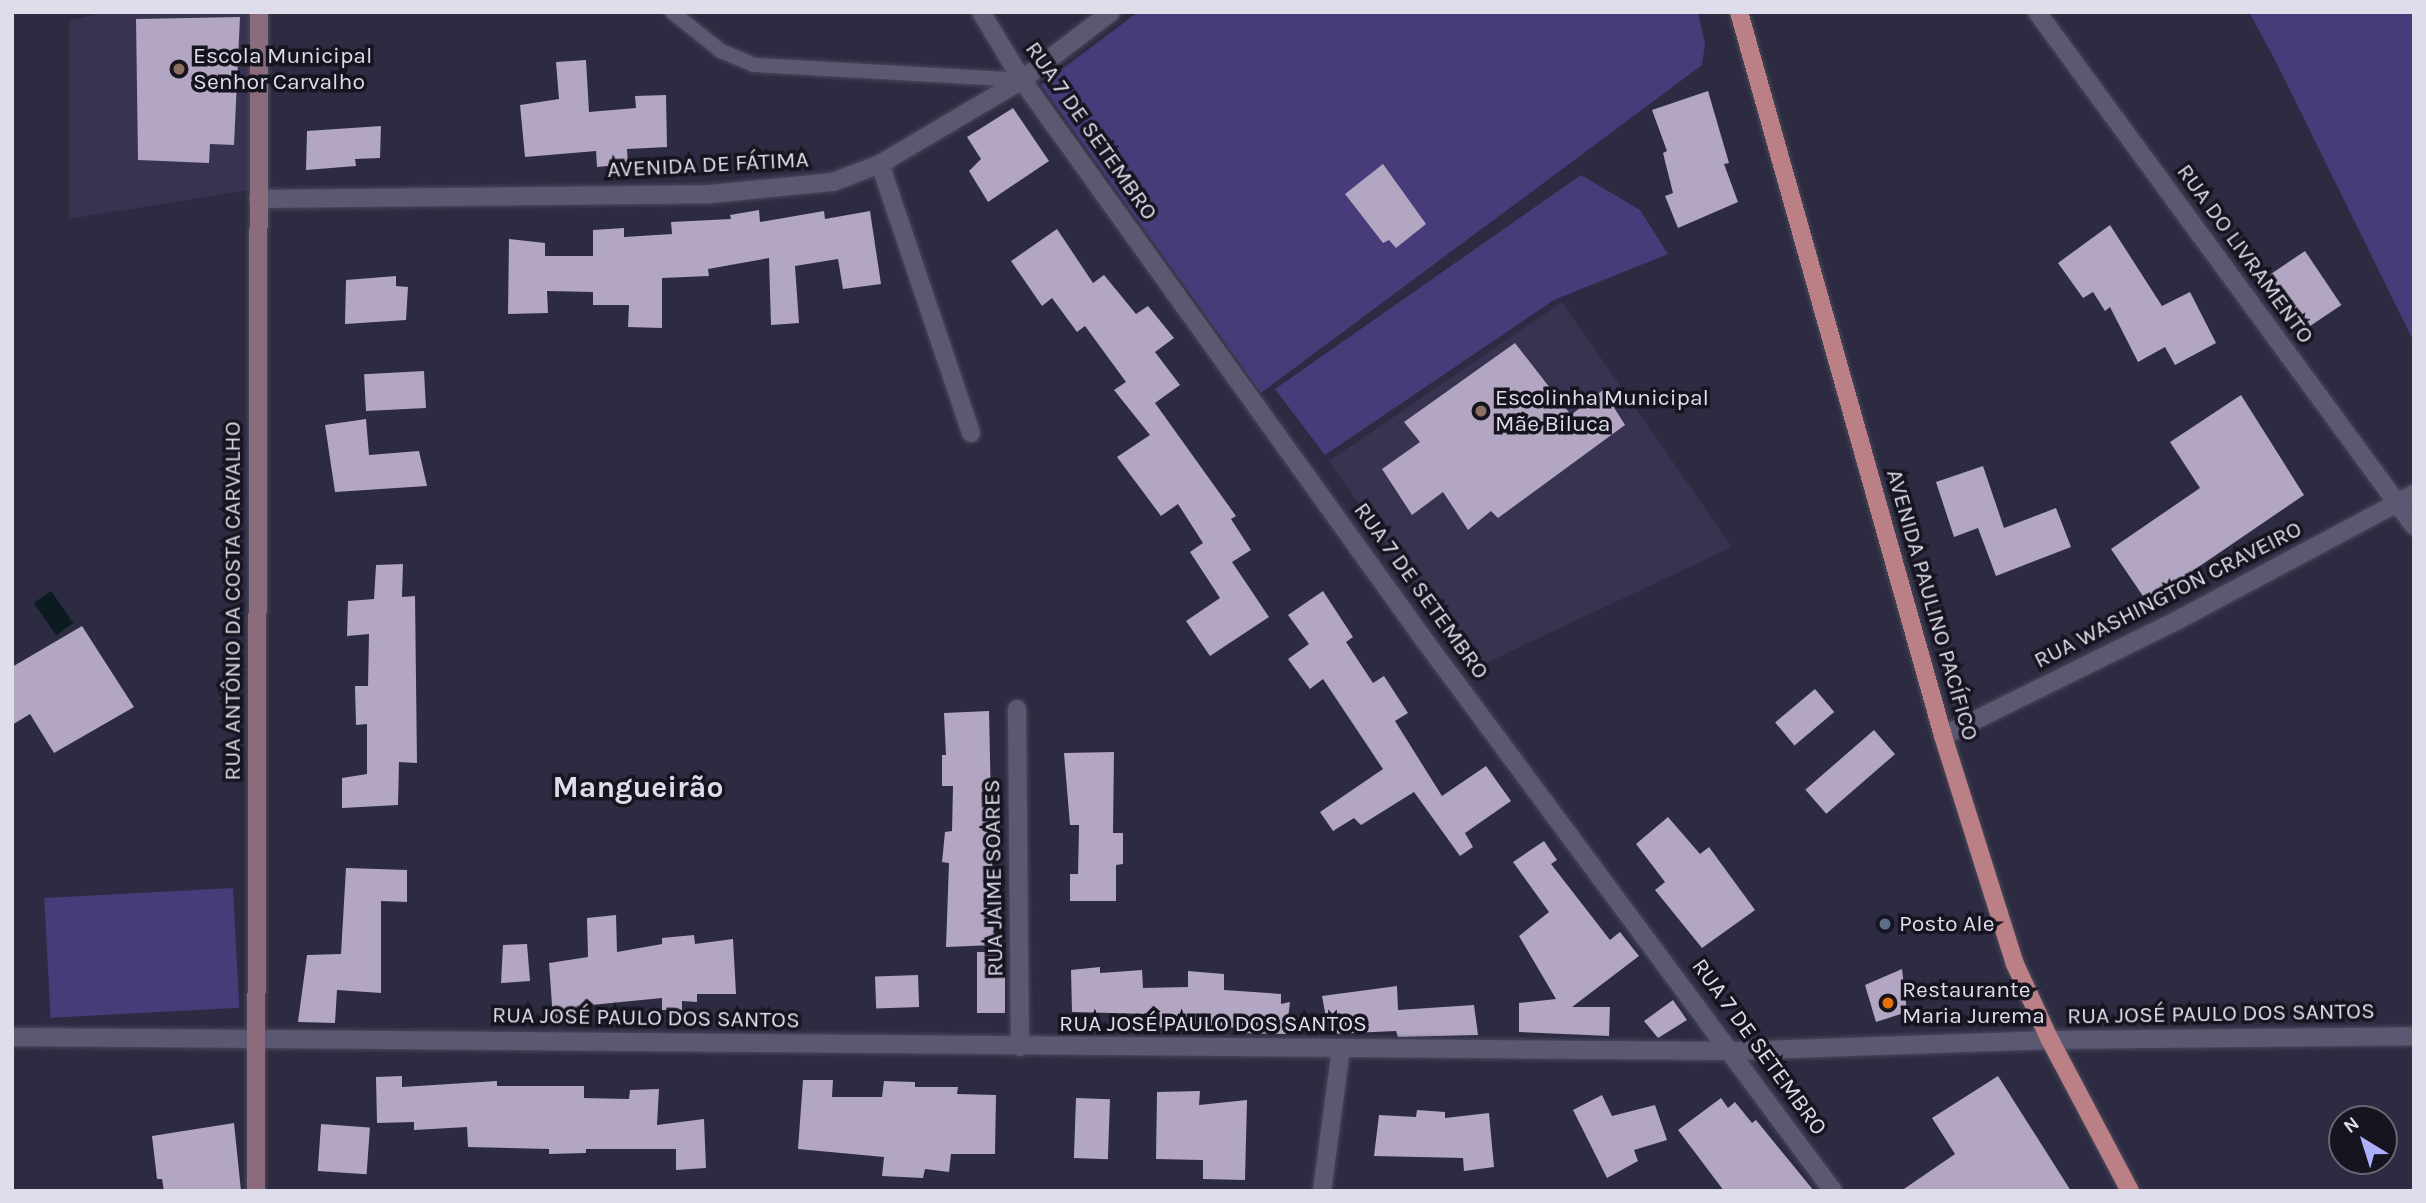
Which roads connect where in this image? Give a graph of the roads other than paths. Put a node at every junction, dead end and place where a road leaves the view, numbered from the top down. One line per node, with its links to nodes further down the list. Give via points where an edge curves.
1 (259, 12): 9 (street, RUA ANTÔNIO DA COSTA CARVALHO)
2 (672, 12): 7 (lane, via 721,51 754,65)
3 (981, 12): 7 (street, RUA 7 DE SETEMBRO)
4 (1111, 12): 7 (street, AVENIDA DE FÁTIMA)
5 (1739, 12): 15 (main road, AVENIDA PAULINO PACÍFICO)
6 (2037, 12): 12 (street, RUA DO LIVRAMENTO)
7 (1022, 80): 8 (street, AVENIDA DE FÁTIMA); 22 (street, RUA 7 DE SETEMBRO, via 1425,641)
8 (880, 164): 9 (street, AVENIDA DE FÁTIMA, via 833,182 710,194); 10 (street)
9 (258, 199): 18 (street, RUA ANTÔNIO DA COSTA CARVALHO)
10 (971, 433)
11 (2414, 494): 12 (street, RUA WASHINGTON CRAVEIRO)
12 (2397, 502): 13 (street, RUA DO LIVRAMENTO); 15 (street, RUA WASHINGTON CRAVEIRO, via 2176,621)
13 (2414, 526)
14 (1017, 709): 20 (street, RUA JAIME SOARES)
15 (1943, 736): 19 (main road, AVENIDA PAULINO PACÍFICO, via 2015,964)
16 (2414, 1036): 19 (street, RUA JOSÉ PAULO DOS SANTOS)
17 (12, 1037): 18 (street, RUA JOSÉ PAULO DOS SANTOS)
18 (258, 1038): 20 (street, RUA JOSÉ PAULO DOS SANTOS); 23 (street, RUA ANTÔNIO DA COSTA CARVALHO)
19 (2050, 1040): 22 (street, RUA JOSÉ PAULO DOS SANTOS); 26 (main road, AVENIDA PAULINO PACÍFICO)
20 (1020, 1047): 21 (street, RUA JOSÉ PAULO DOS SANTOS)
21 (1341, 1049): 22 (street, RUA JOSÉ PAULO DOS SANTOS); 24 (street)
22 (1733, 1051): 25 (street, RUA 7 DE SETEMBRO)
23 (256, 1191)
24 (1322, 1191)
25 (1833, 1191)
26 (2130, 1191)

